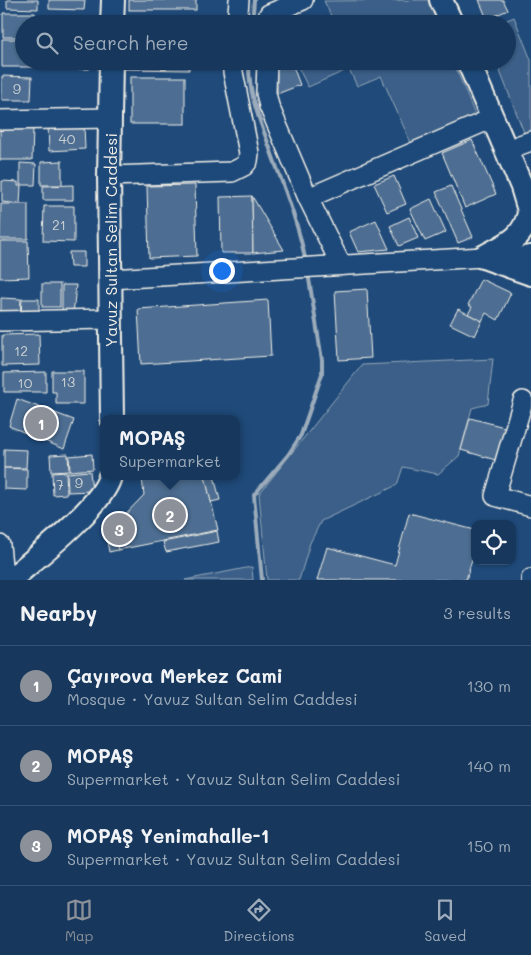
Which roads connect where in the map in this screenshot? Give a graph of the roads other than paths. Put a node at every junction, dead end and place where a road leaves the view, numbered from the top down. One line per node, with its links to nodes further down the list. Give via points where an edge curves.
1 (113, 0): 7 (main road)
2 (239, 0): 8 (street)
3 (303, 0): 6 (street)
4 (441, 0): 9 (main road)
5 (457, 0): 10 (main road)
6 (269, 13)
7 (112, 15)
8 (238, 15)
9 (448, 15)
10 (463, 15)
11 (111, 70): 16 (main road, Yavuz Sultan Selim Caddesi)
12 (234, 70): 20 (street, via 249,153 244,166 225,173)
13 (268, 70): 22 (street, via 267,99)
14 (472, 70): 17 (main road)
15 (487, 70): 19 (main road)
16 (110, 118): 18 (street); 20 (main road, Yavuz Sultan Selim Caddesi)
17 (492, 118): 22 (street); 23 (main road, via 522,187)
18 (0, 120)
19 (524, 144): 21 (main road)
20 (109, 176): 29 (main road, Yavuz Sultan Selim Caddesi)
21 (531, 178)
22 (308, 198): 27 (street)
23 (530, 215): 26 (main road, via 526,228)
24 (531, 247): 26 (main road)
25 (531, 257): 26 (main road)
26 (490, 260): 27 (street); 28 (main road)
27 (341, 265): 29 (street)
28 (531, 274)
29 (110, 280): 30 (main road, Yavuz Sultan Selim Caddesi)
30 (110, 319): 31 (street); 33 (main road, Yavuz Sultan Selim Caddesi)
31 (0, 321)
32 (523, 401): 35 (street, via 495,496)
33 (112, 415)
34 (109, 480): 37 (main road, via 94,504)
35 (531, 506)
36 (0, 545): 37 (street, via 2,565)
37 (9, 580)

